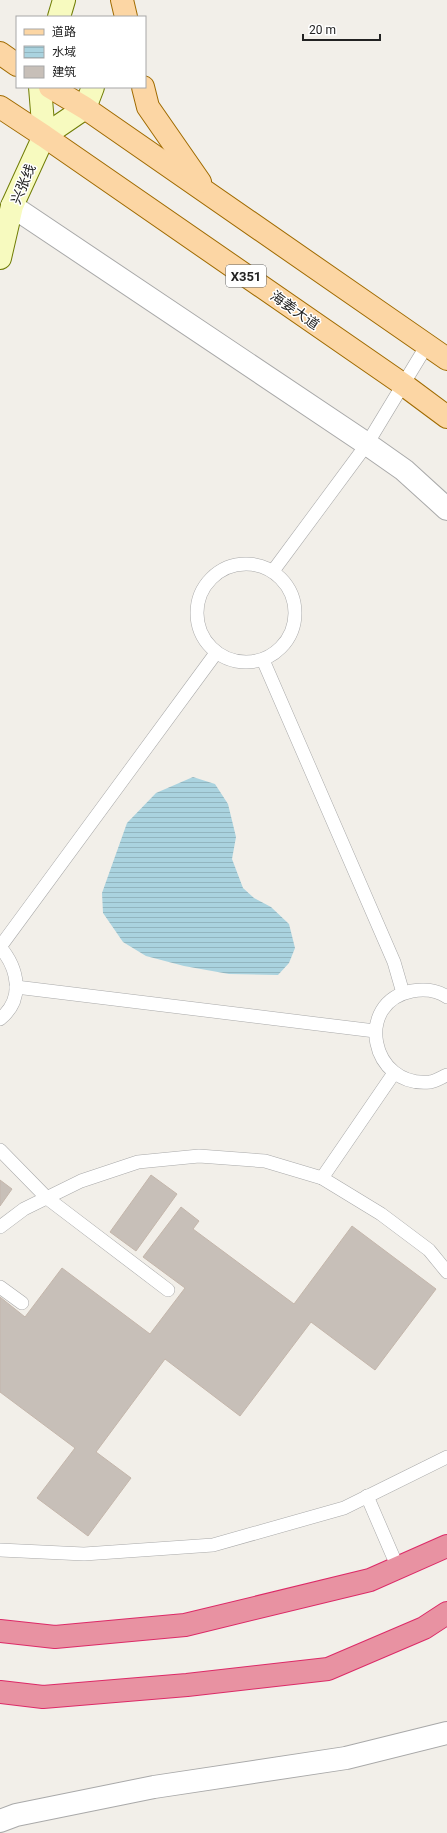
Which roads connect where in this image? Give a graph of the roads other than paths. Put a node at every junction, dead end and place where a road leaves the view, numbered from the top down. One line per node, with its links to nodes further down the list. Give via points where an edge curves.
1 (64, 0): 3 (main road)
2 (121, 0): 4 (main road); 5 (main road)
3 (58, 16)
4 (115, 16)
5 (126, 16)
6 (0, 53): 7 (main road)
7 (16, 64)
8 (40, 88): 14 (main road)
9 (52, 88): 13 (main road)
10 (93, 88): 13 (main road)
11 (143, 88): 15 (main road, via 148,107)
12 (0, 107): 14 (main road, 海姜大道)
13 (85, 108): 14 (main road); 15 (main road)
14 (44, 136): 16 (main road, 兴张线); 20 (main road, 海姜大道 / X351)
15 (209, 194): 18 (main road)
16 (12, 206): 17 (main road, 兴张线); 22 (street)
17 (0, 258)
18 (427, 345): 19 (main road); 20 (lane)
19 (447, 359)
20 (404, 385): 21 (main road, 海姜大道 / X351); 22 (lane)
21 (447, 417)
22 (367, 444): 23 (street, via 404,470); 24 (lane)
23 (447, 509)
24 (272, 571): 25 (lane, via 252,564 231,566 213,577 200,594 197,615 202,636); 26 (lane, via 286,584 294,600 295,618 290,636 279,650)
25 (216, 652): 26 (lane, via 231,660 247,663); 27 (lane)
26 (264, 660): 29 (lane, via 394,962)
27 (0, 947): 28 (lane, via 9,958 15,972)
28 (16, 987): 31 (lane, via 12,1002); 32 (lane)
29 (403, 993): 30 (lane, via 422,989 442,993); 32 (lane, via 390,1002 380,1015)
30 (447, 997)
31 (0, 1019)
32 (375, 1031): 33 (lane, via 376,1047 383,1062)
33 (394, 1073): 34 (lane, via 418,1082 431,1082); 36 (lane)
34 (447, 1075)
35 (0, 1150): 37 (lane)
36 (322, 1178): 37 (lane, via 265,1161 199,1156 138,1162 81,1181); 39 (lane, via 381,1214 429,1250)
37 (47, 1198): 38 (lane, via 24,1209); 41 (lane)
38 (0, 1227)
39 (447, 1272)
40 (0, 1287): 42 (lane)
41 (168, 1290)
42 (22, 1303)
43 (447, 1457): 44 (lane)
44 (367, 1496): 46 (lane, via 344,1508 213,1545 84,1554); 47 (lane)
45 (447, 1546): 47 (highway)
46 (0, 1550)
47 (398, 1568): 49 (highway, via 370,1580 185,1626 55,1637)
48 (447, 1613): 50 (highway, via 424,1628 328,1669 187,1685 43,1697)
49 (0, 1631)
50 (0, 1692)
51 (447, 1733): 52 (street, via 346,1758 154,1787 16,1815)
52 (0, 1821)

